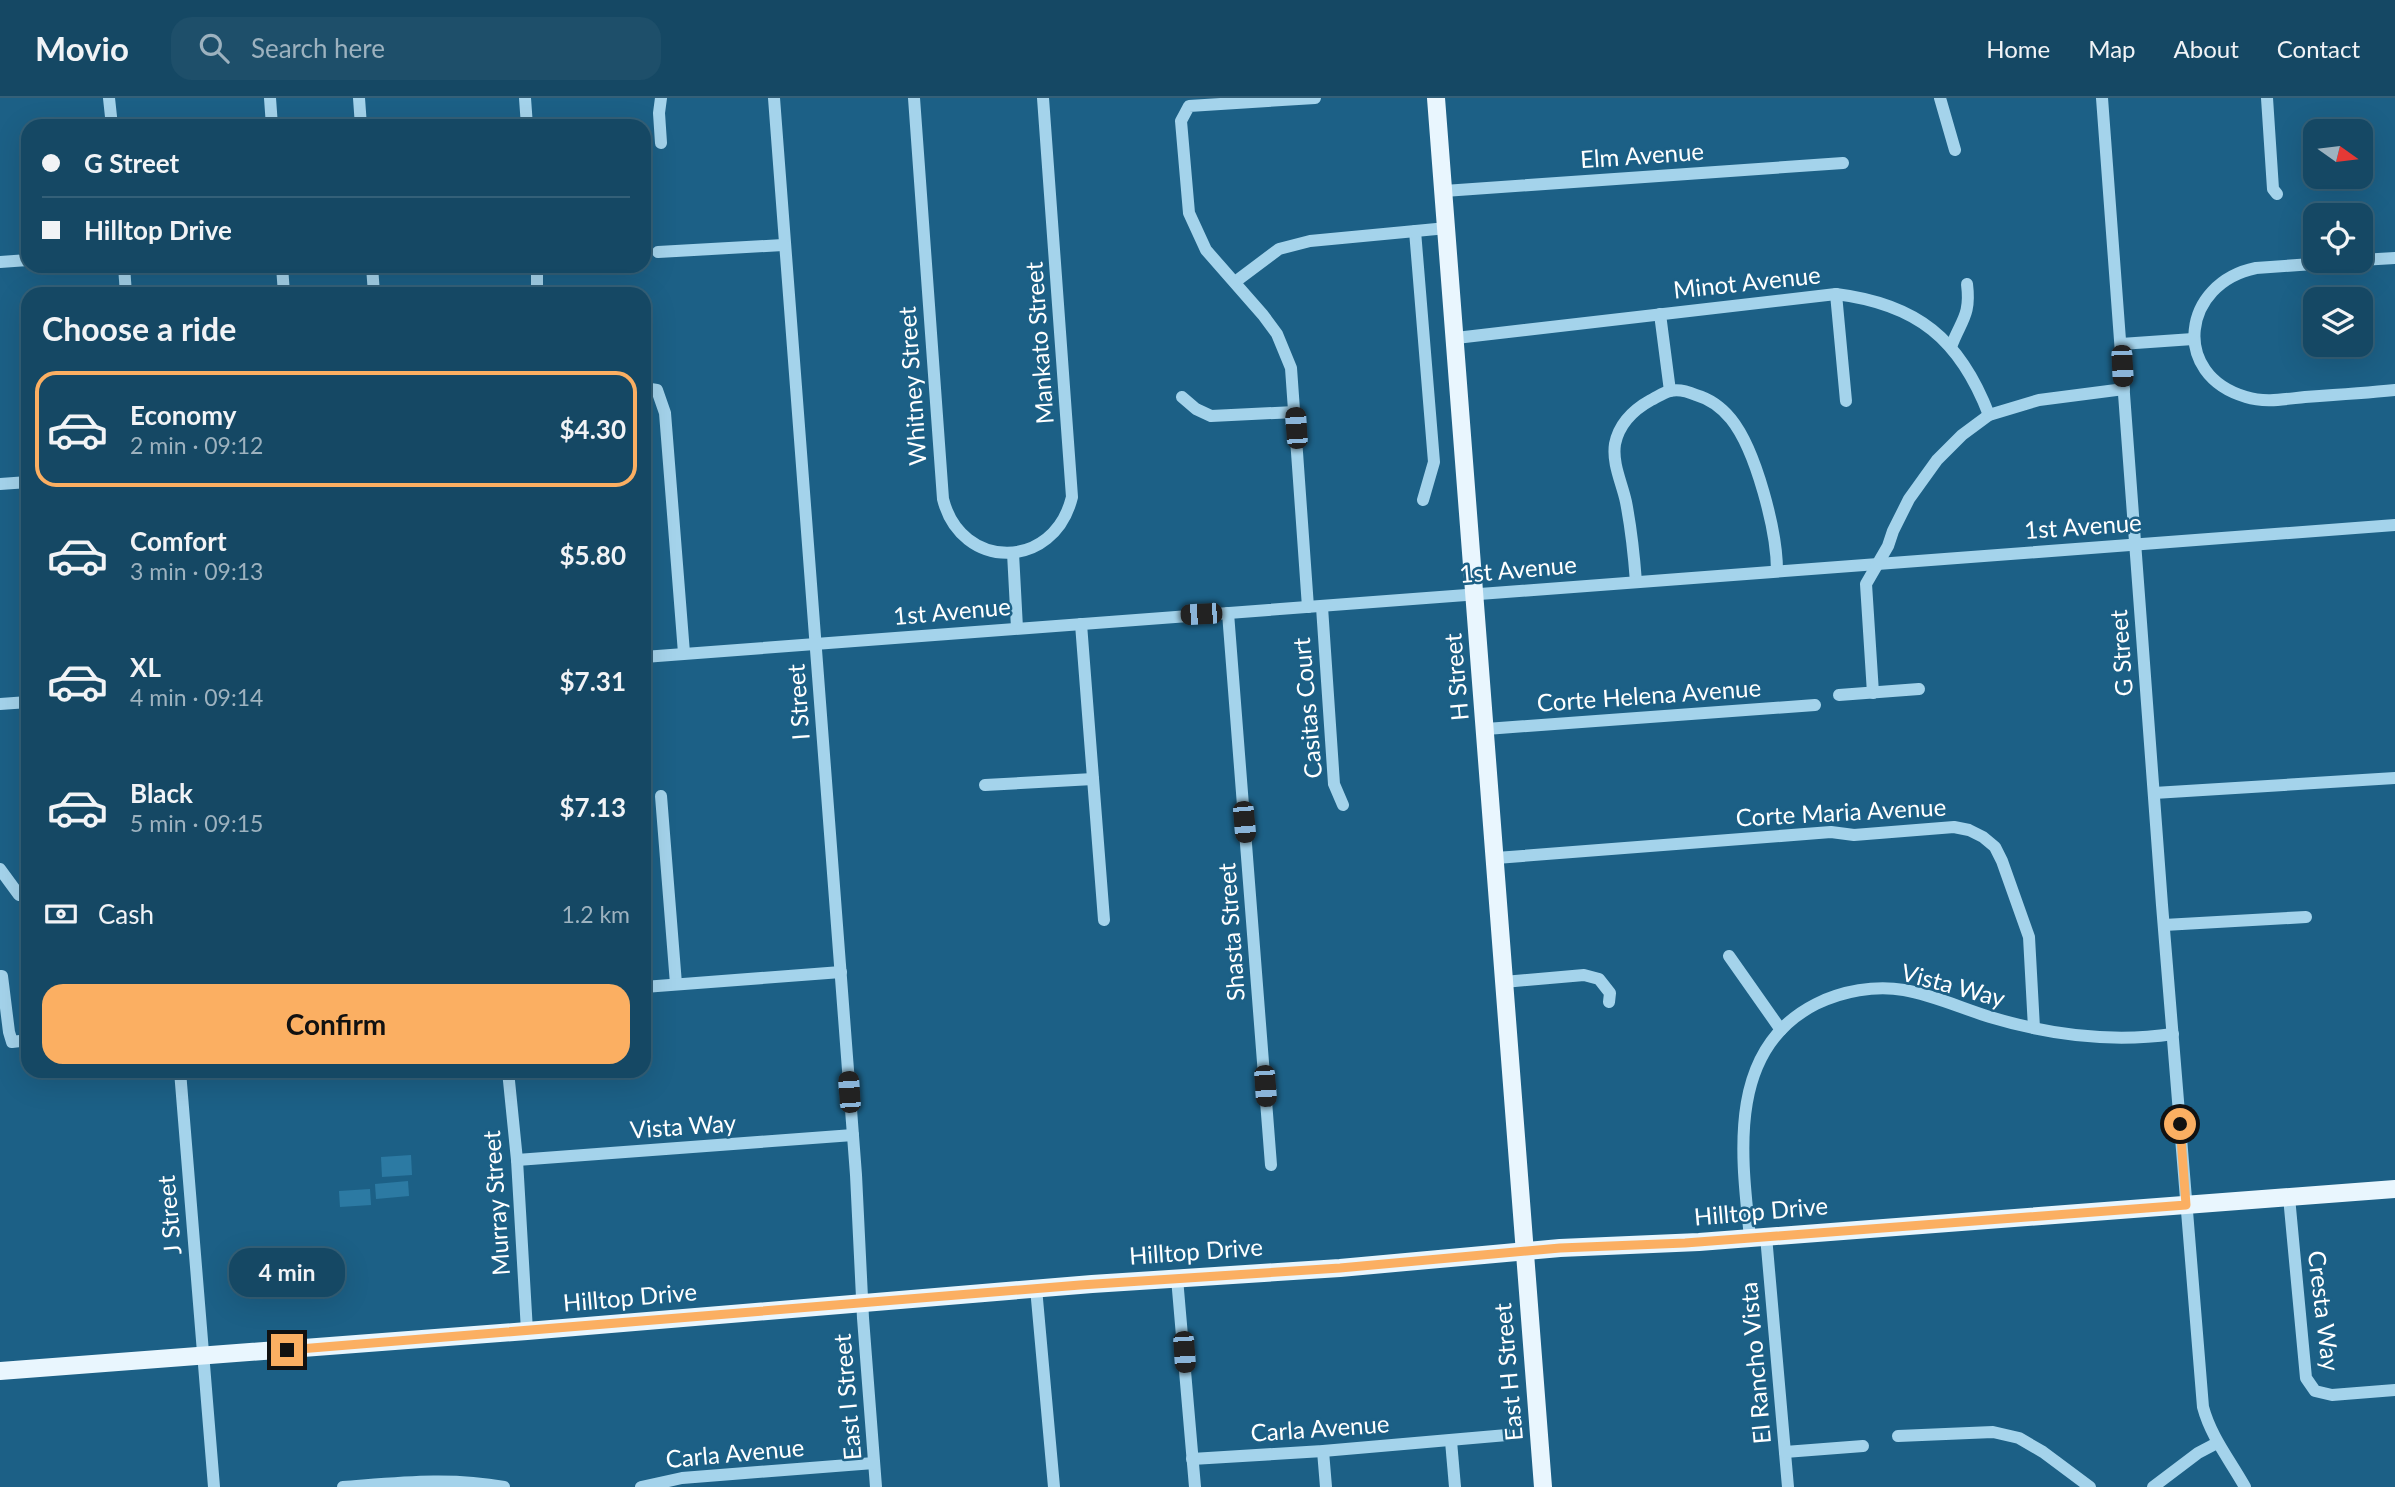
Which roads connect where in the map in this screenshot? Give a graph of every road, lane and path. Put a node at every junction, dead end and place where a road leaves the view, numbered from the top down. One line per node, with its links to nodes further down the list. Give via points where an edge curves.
1 (110, 98): 14 (street)
2 (270, 98): 15 (street)
3 (359, 98): 16 (street)
4 (525, 98): 17 (street)
5 (662, 98): 18 (street)
6 (774, 98): 25 (street, I Street)
7 (914, 98): 53 (street, Whitney Street, via 943,499 964,536 992,551)
8 (1043, 98): 53 (street, Mankato Street, via 1072,488 1066,516 1055,532 1032,549)
9 (1315, 98): 32 (street, via 1189,106 1183,114 1189,213 1206,250)
10 (1436, 98): 21 (main road, H Street)
11 (1940, 98): 19 (street)
12 (2102, 98): 38 (street, G Street)
13 (2267, 98): 22 (street)
14 (112, 119)
15 (272, 119)
16 (360, 119)
17 (526, 119)
18 (662, 143)
19 (1955, 150)
20 (1843, 163): 21 (street, Elm Avenue)
21 (1444, 191): 23 (main road, H Street)
22 (2277, 194)
23 (1447, 228): 24 (street); 36 (main road, H Street)
24 (1415, 232): 32 (street, via 1310,241 1279,249); 50 (street, via 1434,462)
25 (783, 245): 26 (street); 62 (street, I Street)
26 (658, 253)
27 (2395, 258): 28 (street)
28 (2373, 259)
29 (21, 260): 30 (street)
30 (0, 262)
31 (2303, 265): 37 (street, via 2256,268 2226,279 2200,308)
32 (1235, 282): 46 (street, via 1277,334 1291,368)
33 (1967, 284): 39 (street, via 1965,320)
34 (1836, 294): 35 (street, Minot Avenue); 39 (street, Minot Avenue, via 1865,297 1925,322); 45 (street)
35 (1660, 314): 36 (street, Minot Avenue); 43 (street)
36 (1456, 338): 57 (main road, H Street)
37 (2193, 338): 38 (street); 42 (street, via 2211,375 2246,397 2268,400)
38 (2121, 344): 41 (street, G Street)
39 (1951, 347): 47 (street, Minot Avenue, via 1979,389)
40 (651, 389): 63 (street, via 657,390 666,413)
41 (2124, 390): 47 (street, via 2039,400); 52 (street, G Street)
42 (2395, 390)
43 (1670, 391): 55 (street, via 1712,402 1736,426 1765,497); 56 (street, via 1634,410 1615,447)
44 (1182, 397): 46 (street, via 1211,416)
45 (1846, 401)
46 (1295, 412): 58 (street)
47 (1989, 415): 54 (street, via 1956,440 1926,473)
48 (21, 482): 49 (street)
49 (0, 484)
50 (1423, 500)
51 (2395, 525): 52 (street, 1st Avenue)
52 (2135, 544): 54 (street, 1st Avenue); 75 (street, G Street)
53 (1013, 553): 61 (street)
54 (1877, 563): 55 (street, 1st Avenue); 66 (street, via 1866,584)
55 (1776, 571): 56 (street, 1st Avenue)
56 (1636, 582): 57 (street, 1st Avenue)
57 (1475, 595): 58 (street, 1st Avenue); 71 (main road, H Street)
58 (1315, 607): 59 (street, 1st Avenue); 77 (street, Casitas Court, via 1334,784)
59 (1228, 613): 60 (street, 1st Avenue); 99 (street, Shasta Street)
60 (1081, 624): 61 (street, 1st Avenue); 73 (street)
61 (1017, 628): 62 (street, 1st Avenue)
62 (816, 645): 63 (street, 1st Avenue); 85 (street, I Street)
63 (684, 653): 64 (street, 1st Avenue)
64 (651, 656)
65 (1919, 689): 66 (street)
66 (1873, 693): 67 (street)
67 (1839, 695)
68 (21, 702): 69 (street)
69 (0, 704)
70 (1815, 705): 71 (street, Corte Helena Avenue)
71 (1486, 729): 78 (main road, H Street)
72 (2395, 778): 75 (street)
73 (1093, 779): 74 (street); 82 (street)
74 (985, 785)
75 (2154, 793): 83 (street, G Street)
76 (661, 796): 88 (street)
77 (1343, 805)
78 (1496, 858): 87 (main road, H Street); 91 (street, Corte Maria Avenue, via 1831,832 1969,830 1983,836 1999,854 2029,937)
79 (0, 869): 80 (street)
80 (19, 895)
81 (2305, 917): 83 (street)
82 (1104, 920)
83 (2164, 926): 93 (street, G Street)
84 (1729, 956): 92 (street)
85 (841, 972): 88 (street); 97 (street, I Street)
86 (0, 976): 94 (street, via 12,1042)
87 (1504, 982): 90 (street, via 1584,975 1599,979 1610,993); 104 (main road, H Street)
88 (676, 985): 89 (street)
89 (651, 987)
90 (1609, 1002)
91 (2034, 1028): 92 (street, Vista Way, via 1890,989 1831,997); 93 (street, Vista Way, via 2106,1039)
92 (1781, 1030): 103 (street, Vista Way, via 1758,1063 1745,1108 1743,1138)
93 (2173, 1034): 102 (street, G Street)
94 (21, 1041)
95 (181, 1078): 109 (street, J Street)
96 (509, 1078): 98 (street, Murray Street)
97 (853, 1135): 98 (street, Vista Way); 107 (street, I Street)
98 (517, 1160): 108 (street, Murray Street)
99 (1271, 1165)
100 (2395, 1189): 101 (main road, Hilltop Drive)
101 (2289, 1197): 102 (main road, Hilltop Drive); 111 (street, Cresta Way, via 2306,1378 2315,1391 2332,1395)
102 (2186, 1205): 103 (main road, Hilltop Drive); 115 (street, G Street, via 2203,1407)
103 (1758, 1236): 104 (main road, Hilltop Drive); 118 (street, El Rancho Vista)
104 (1524, 1252): 105 (main road, Hilltop Drive); 130 (main road, East H Street)
105 (1177, 1278): 106 (main road, Hilltop Drive); 119 (street)
106 (1036, 1288): 107 (main road, Hilltop Drive); 126 (street)
107 (862, 1303): 108 (main road, Hilltop Drive); 120 (street, East I Street)
108 (527, 1331): 109 (main road, Hilltop Drive)
109 (203, 1356): 110 (main road, Hilltop Drive); 121 (street, J Street)
110 (0, 1371)
111 (2395, 1391)
112 (1507, 1435): 114 (street, Carla Avenue)
113 (1898, 1436): 132 (street, via 1993,1432 2019,1438)
114 (1451, 1441): 117 (street, Carla Avenue); 129 (street)
115 (2217, 1443): 133 (street); 134 (street, G Street)
116 (1863, 1446): 118 (street)
117 (1323, 1451): 119 (street, Carla Avenue); 128 (street)
118 (1785, 1452): 131 (street, El Rancho Vista)
119 (1192, 1459): 127 (street)
120 (874, 1463): 124 (street, Carla Avenue, via 682,1478); 125 (street, East I Street)
121 (214, 1487)
122 (343, 1487): 123 (street, via 440,1480)
123 (504, 1487)
124 (641, 1487)
125 (876, 1487)
126 (1054, 1487)
127 (1195, 1487)
128 (1326, 1487)
129 (1455, 1487)
130 (1543, 1487)
131 (1788, 1487)
132 (2089, 1487)
133 (2153, 1487)
134 (2245, 1487)

